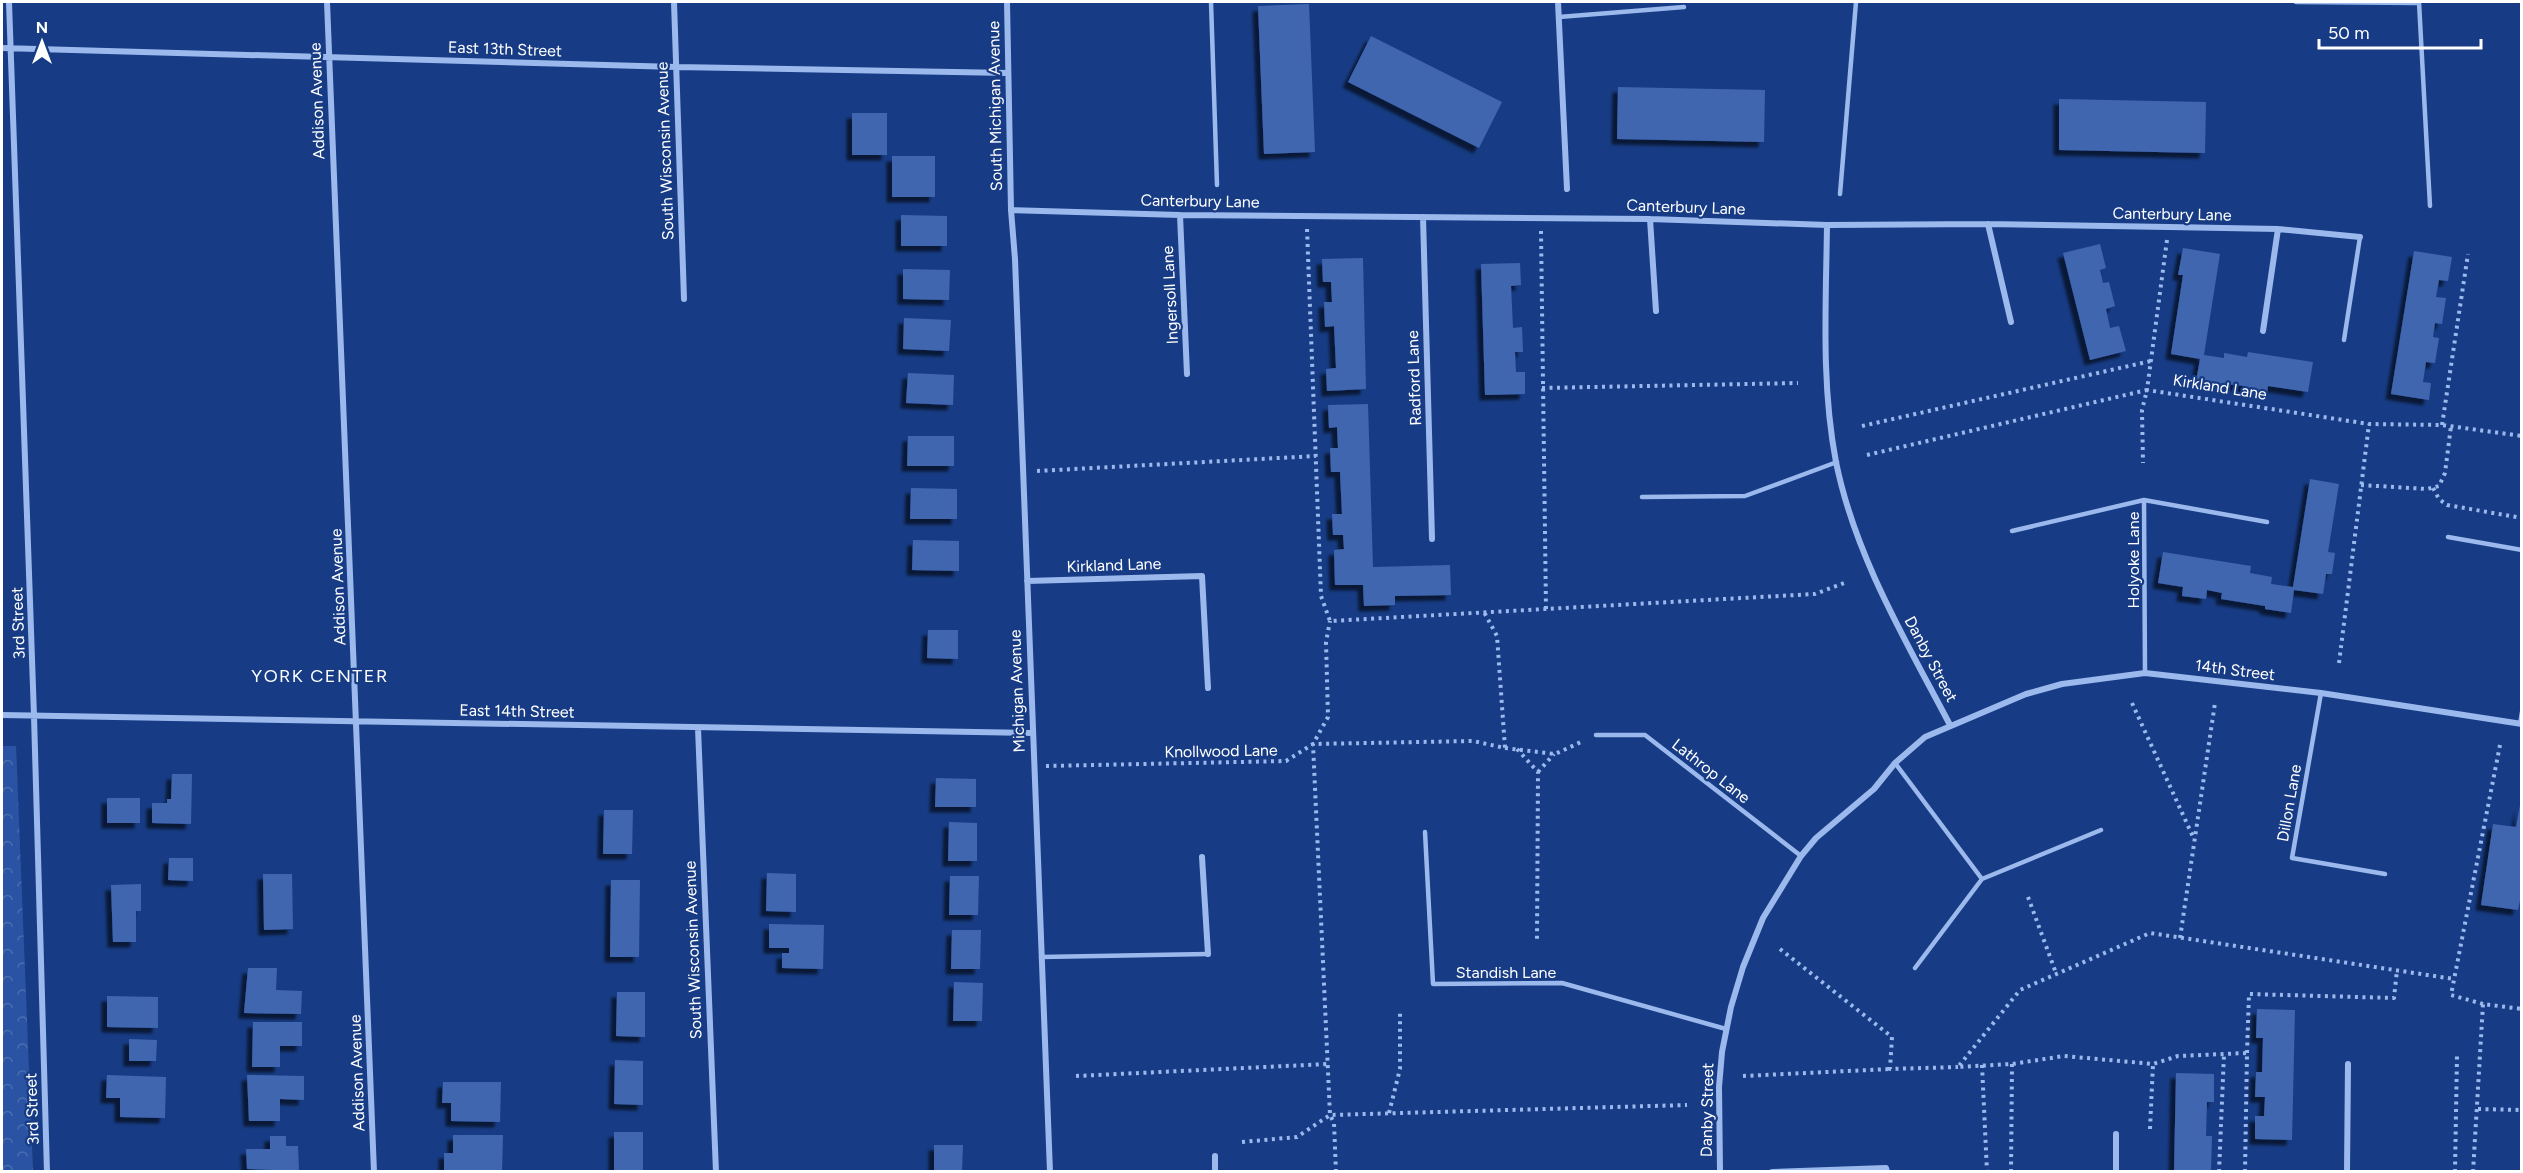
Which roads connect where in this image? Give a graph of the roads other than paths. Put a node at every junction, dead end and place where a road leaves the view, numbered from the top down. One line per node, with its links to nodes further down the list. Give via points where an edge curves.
1 (9, 2): 13 (street, 3rd Street)
2 (327, 2): 14 (street, Addison Avenue)
3 (674, 2): 15 (street, South Wisconsin Avenue)
4 (1006, 2): 16 (street, South Michigan Avenue)
5 (1210, 2): 17 (lane)
6 (1558, 2): 11 (street)
7 (1856, 2): 19 (lane)
8 (2296, 2): 9 (lane)
9 (2419, 2): 20 (lane)
10 (1684, 7): 11 (lane)
11 (1559, 17): 18 (street)
12 (2, 48): 13 (street, East 13th Street)
13 (10, 48): 14 (street, East 13th Street); 49 (street, 3rd Street)
14 (329, 57): 15 (street, East 13th Street); 50 (street, Addison Avenue)
15 (676, 67): 16 (street, East 13th Street); 29 (street, South Wisconsin Avenue)
16 (1008, 73): 21 (street, South Michigan Avenue)
17 (1217, 185)
18 (1567, 189)
19 (1840, 194)
20 (2430, 206)
21 (1011, 210): 22 (street, Canterbury Lane); 43 (street, Michigan Avenue)
22 (1180, 215): 23 (street, Canterbury Lane); 34 (street, Ingersoll Lane)
23 (1423, 217): 24 (street, Canterbury Lane); 41 (street, Radford Lane)
24 (1650, 219): 26 (street, Canterbury Lane); 30 (street)
25 (1988, 224): 26 (street, Canterbury Lane); 27 (street, Canterbury Lane); 31 (street)
26 (1827, 225): 35 (street, Danby Street, via 1825,361)
27 (2278, 229): 28 (street, Canterbury Lane); 32 (street)
28 (2360, 237): 33 (lane)
29 (684, 300)
30 (1656, 311)
31 (2011, 322)
32 (2263, 331)
33 (2344, 340)
34 (1187, 374)
35 (1837, 462): 36 (lane, via 1745,496); 52 (street, Danby Street, via 1868,561)
36 (1642, 497)
37 (2144, 500): 38 (lane, Holyoke Lane); 39 (lane); 44 (lane, Holyoke Lane)
38 (2267, 522)
39 (2012, 531)
40 (2448, 537): 42 (lane)
41 (1432, 539)
42 (2522, 550)
43 (1027, 581): 45 (street, Kirkland Lane, via 1202,576); 54 (street, Michigan Avenue)
44 (2145, 673): 46 (street, 14th Street); 52 (street, 14th Street, via 2062,684)
45 (1208, 688)
46 (2321, 693): 51 (street, 14th Street); 61 (lane, Dillon Lane, via 2292,858)
47 (2522, 712): 51 (lane)
48 (2, 715): 49 (street, East 14th Street)
49 (34, 716): 50 (street, East 14th Street); 70 (street, 3rd Street)
50 (358, 722): 53 (street, East 14th Street); 71 (street, Addison Avenue)
51 (2521, 724)
52 (1950, 725): 56 (street, Danby Street, via 1925,737)
53 (698, 728): 54 (street, East 14th Street); 72 (street, South Wisconsin Avenue)
54 (1032, 733): 64 (street, Michigan Avenue)
55 (1596, 735): 59 (lane, Lathrop Lane, via 1645,735)
56 (1895, 763): 59 (street, Danby Street, via 1874,789 1816,838); 62 (lane)
57 (2101, 830): 62 (lane)
58 (1425, 832): 66 (lane, Standish Lane, via 1432,984 1562,983)
59 (1802, 856): 66 (street, Danby Street, via 1763,918 1743,967)
60 (1202, 857): 63 (street)
61 (2385, 874)
62 (1982, 879): 65 (lane)
63 (1208, 954): 64 (lane)
64 (1041, 957): 73 (street, Michigan Avenue)
65 (1916, 968)
66 (1726, 1029): 75 (street, Danby Street, via 1719,1087)
67 (2348, 1064): 79 (street)
68 (2116, 1134): 78 (street)
69 (1215, 1156): 74 (street)
70 (47, 1172)
71 (374, 1172)
72 (716, 1172)
73 (1050, 1172)
74 (1215, 1172)
75 (1720, 1172)
76 (1772, 1172): 77 (street, via 1886,1168)
77 (1887, 1172)
78 (2115, 1172)
79 (2347, 1172)

